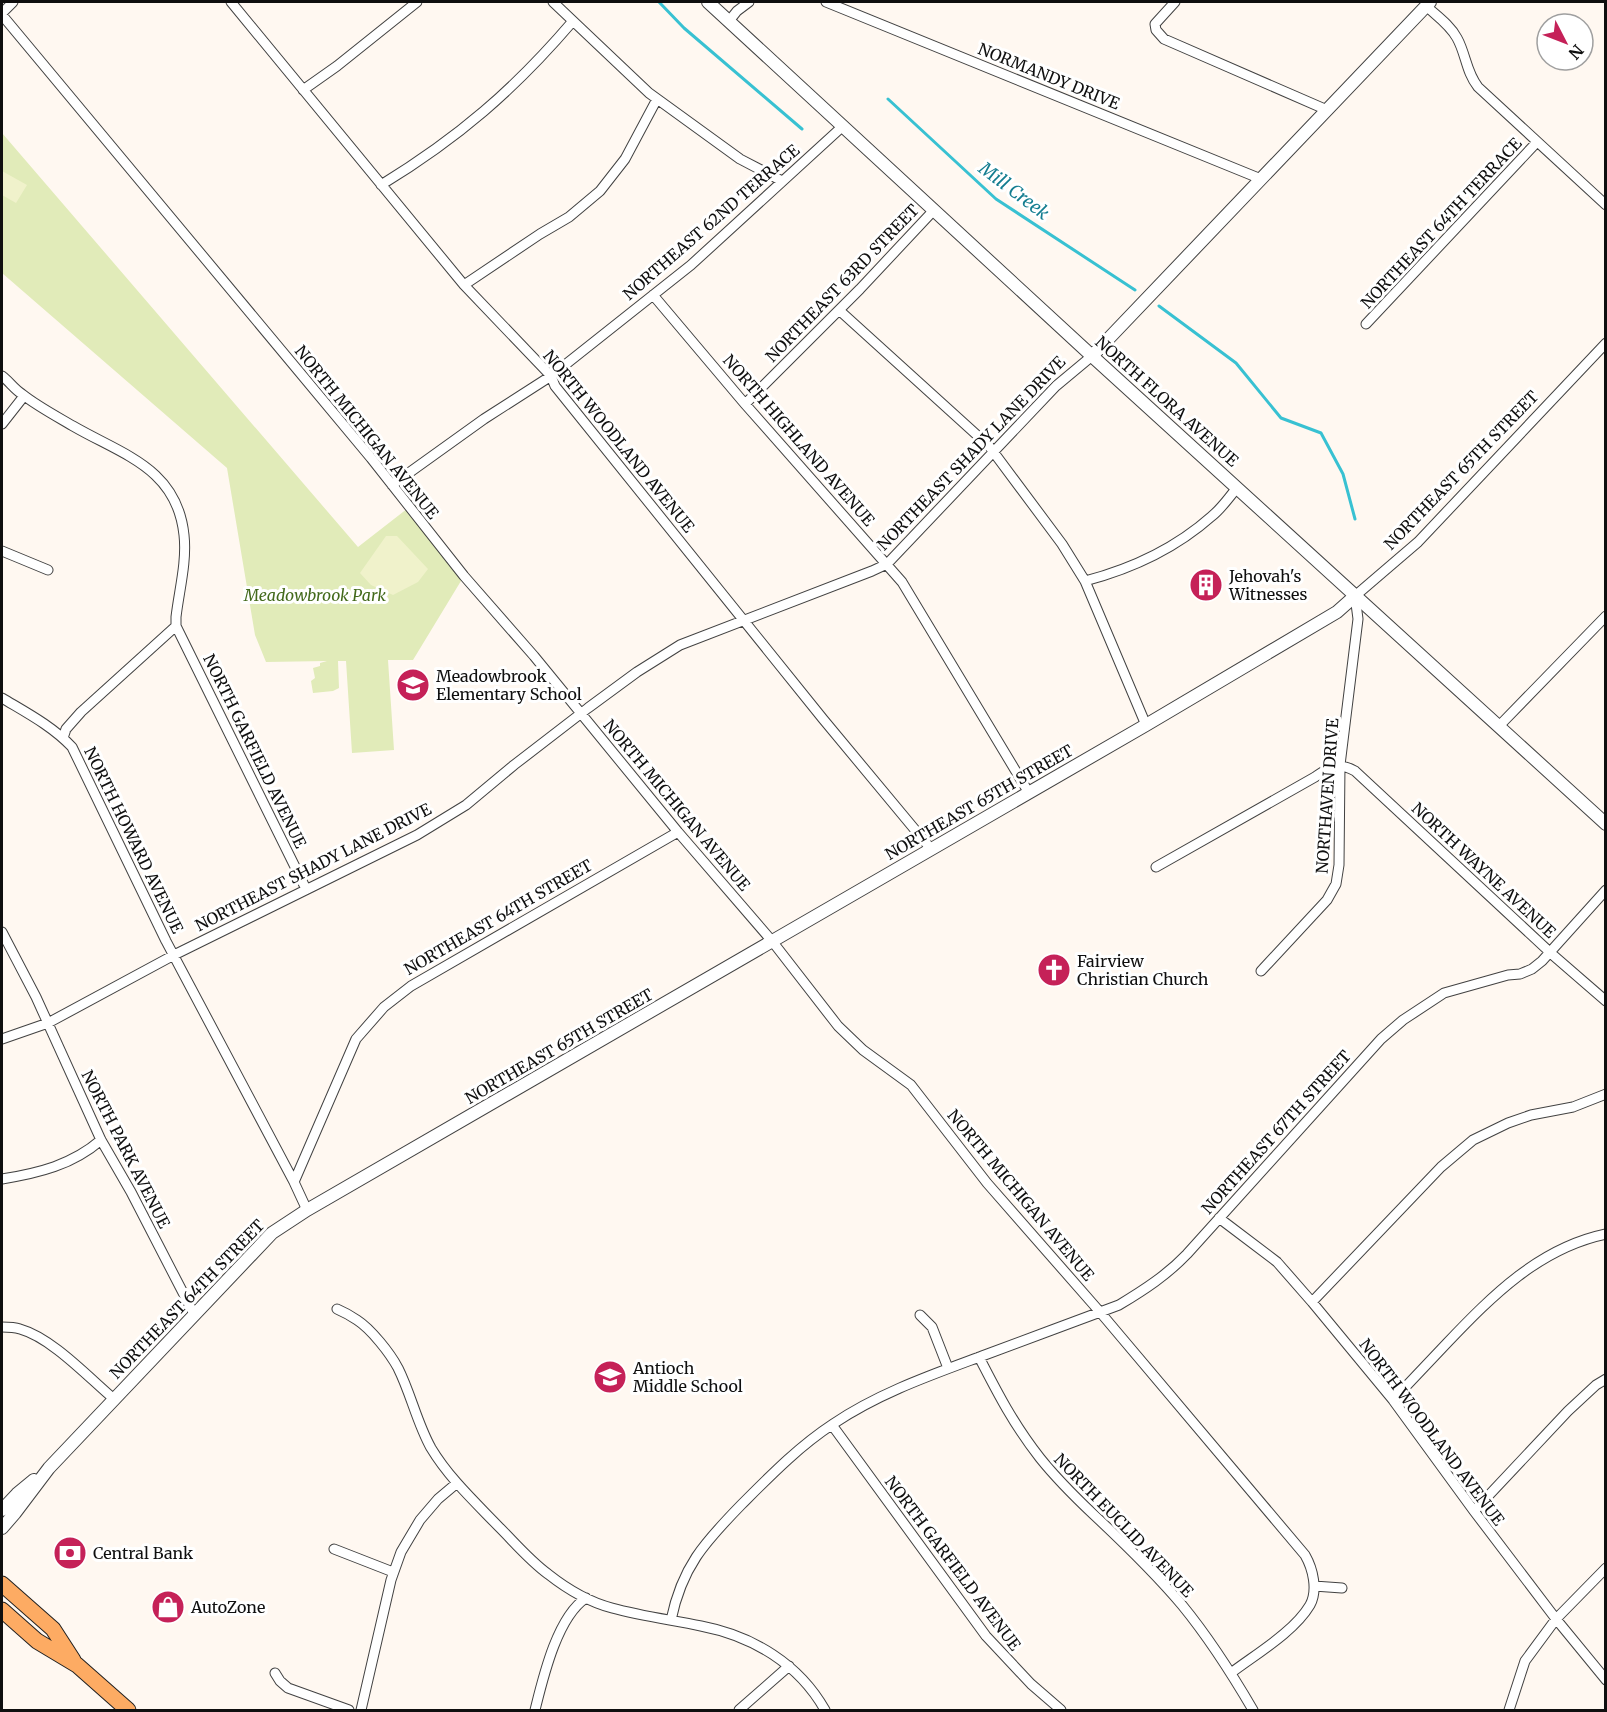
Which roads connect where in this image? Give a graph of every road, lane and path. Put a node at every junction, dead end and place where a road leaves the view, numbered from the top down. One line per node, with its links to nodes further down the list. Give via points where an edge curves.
1 (13, 2): 10 (street)
2 (231, 2): 13 (street, NORTH WOODLAND AVENUE)
3 (417, 2): 13 (street)
4 (553, 2): 11 (street)
5 (708, 2): 12 (street, NORTH FLORA AVENUE)
6 (749, 2): 12 (street)
7 (826, 2): 18 (street, NORMANDY DRIVE)
8 (1175, 2): 15 (street, via 1155,24 1164,39)
9 (1428, 4): 15 (street, NORTHEAST SHADY LANE DRIVE); 17 (street, via 1457,38 1478,87)
10 (2, 14): 35 (street, NORTH MICHIGAN AVENUE)
11 (573, 21): 14 (street); 20 (street, via 477,119)
12 (729, 21): 16 (street, NORTH FLORA AVENUE)
13 (303, 90): 20 (street, NORTH WOODLAND AVENUE)
14 (657, 99): 19 (street, via 740,159); 23 (street, via 625,159 600,191 569,217)
15 (1328, 110): 18 (street, NORTHEAST SHADY LANE DRIVE)
16 (843, 126): 19 (street, NORTHEAST 62ND TERRACE); 22 (street, NORTH FLORA AVENUE)
17 (1537, 142): 21 (street); 26 (street, NORTHEAST 64TH TERRACE)
18 (1261, 179): 28 (street, NORTHEAST SHADY LANE DRIVE)
19 (782, 181): 24 (street, NORTHEAST 62ND TERRACE)
20 (381, 185): 23 (street, NORTH WOODLAND AVENUE)
21 (1605, 205)
22 (934, 210): 25 (street, NORTHEAST 63RD STREET); 28 (street, NORTH FLORA AVENUE)
23 (464, 285): 30 (street, NORTH WOODLAND AVENUE)
24 (653, 295): 30 (street, NORTHEAST 62ND TERRACE); 32 (street, NORTH HIGHLAND AVENUE)
25 (839, 310): 32 (street, NORTHEAST 63RD STREET); 34 (street)
26 (1366, 324)
27 (1605, 343): 41 (street, NORTHEAST 65TH STREET, via 1418,543)
28 (1092, 356): 34 (street, NORTHEAST SHADY LANE DRIVE, via 1056,386); 36 (street, NORTH FLORA AVENUE)
29 (2, 376): 31 (street)
30 (550, 376): 35 (street, NORTHEAST 62ND TERRACE); 43 (street, NORTH WOODLAND AVENUE)
31 (24, 396): 33 (street); 44 (street, via 137,460 170,492 182,519 185,550)
32 (745, 404): 38 (street, NORTH HIGHLAND AVENUE)
33 (2, 424)
34 (993, 451): 38 (street, NORTHEAST SHADY LANE DRIVE); 40 (street)
35 (392, 485): 46 (street, NORTH MICHIGAN AVENUE)
36 (1237, 488): 40 (street, via 1214,514 1172,545 1125,569); 41 (street, NORTH FLORA AVENUE)
37 (2, 551): 39 (street)
38 (887, 564): 43 (street, NORTHEAST SHADY LANE DRIVE); 51 (street, NORTH HIGHLAND AVENUE, via 902,582)
39 (48, 570)
40 (1085, 581): 47 (street)
41 (1355, 596): 47 (street, NORTHEAST 65TH STREET, via 1336,612); 48 (street, NORTH FLORA AVENUE); 50 (street, NORTHAVEN DRIVE, via 1358,619)
42 (1605, 616): 48 (street)
43 (744, 620): 46 (street, NORTHEAST SHADY LANE DRIVE, via 680,645); 54 (street, NORTH WOODLAND AVENUE)
44 (176, 626): 49 (street, via 98,695 66,729); 56 (street, NORTH GARFIELD AVENUE)
45 (2, 698): 49 (street, NORTH HOWARD AVENUE)
46 (581, 713): 53 (street, NORTH MICHIGAN AVENUE); 56 (street, NORTHEAST SHADY LANE DRIVE, via 466,805 417,835)
47 (1146, 725): 51 (street, NORTHEAST 65TH STREET)
48 (1499, 726): 52 (street, NORTH FLORA AVENUE)
49 (63, 738): 61 (street, NORTH HOWARD AVENUE, via 72,747)
50 (1340, 765): 55 (street, via 1331,766); 60 (street, NORTH WAYNE AVENUE, via 1355,771); 62 (street, NORTHAVEN DRIVE, via 1336,884 1327,900)
51 (1029, 793): 54 (street, NORTHEAST 65TH STREET)
52 (1605, 824)
53 (678, 832): 59 (street, NORTH MICHIGAN AVENUE); 69 (street, NORTHEAST 64TH STREET, via 411,986 384,1006 356,1039)
54 (931, 849): 59 (street, NORTHEAST 65TH STREET)
55 (1156, 867)
56 (306, 890): 61 (street, NORTHEAST SHADY LANE DRIVE)
57 (1605, 890): 60 (street, NORTHEAST 67TH STREET)
58 (2, 932): 64 (street, NORTH PARK AVENUE)
59 (772, 941): 70 (street, NORTHEAST 65TH STREET); 75 (street, NORTH MICHIGAN AVENUE, via 850,1039 911,1085 980,1174)
60 (1549, 952): 63 (street, NORTH WAYNE AVENUE); 71 (street, NORTHEAST 67TH STREET, via 1526,972 1444,993 1403,1020 1381,1039)
61 (174, 955): 64 (street, NORTHEAST SHADY LANE DRIVE); 69 (street, NORTH HOWARD AVENUE)
62 (1261, 971)
63 (1605, 1001)
64 (48, 1023): 65 (street, NORTHEAST SHADY LANE DRIVE); 67 (street, NORTH PARK AVENUE)
65 (2, 1039)
66 (1605, 1094): 73 (street, via 1573,1107 1508,1123 1473,1140 1433,1174)
67 (101, 1140): 68 (street, via 59,1165); 76 (street, NORTH PARK AVENUE)
68 (2, 1179)
69 (294, 1182): 70 (street)
70 (307, 1210): 76 (street, NORTHEAST 64TH STREET, via 273,1233)
71 (1219, 1218): 73 (street, NORTH WOODLAND AVENUE, via 1277,1262); 75 (street, NORTHEAST 67TH STREET, via 1162,1277 1119,1305)
72 (1605, 1234): 83 (street, via 1561,1250 1510,1282)
73 (1312, 1302): 83 (street, NORTH WOODLAND AVENUE)
74 (337, 1309): 86 (street, via 358,1320 398,1368 430,1447)
75 (1100, 1312): 79 (street, NORTHEAST 67TH STREET); 94 (street, NORTH MICHIGAN AVENUE, via 1305,1556)
76 (194, 1314): 82 (street, NORTHEAST 64TH STREET)
77 (920, 1315): 80 (street, via 932,1327)
78 (2, 1327): 82 (street, via 19,1328 41,1338)
79 (979, 1357): 80 (street, NORTHEAST 67TH STREET); 103 (street, NORTH EUCLID AVENUE, via 1004,1407 1040,1459 1173,1596)
80 (948, 1368): 84 (street, NORTHEAST 67TH STREET, via 866,1404)
81 (1605, 1379): 88 (street, via 1568,1411)
82 (114, 1399): 85 (street, NORTHEAST 64TH STREET)
83 (1393, 1400): 88 (street, NORTH WOODLAND AVENUE)
84 (832, 1425): 99 (street, NORTHEAST 67TH STREET, via 782,1464 693,1559 679,1587); 111 (street, NORTH GARFIELD AVENUE, via 986,1636 1023,1677)
85 (49, 1468): 87 (street, NORTHEAST 64TH STREET); 89 (street, NORTHEAST 64TH STREET)
86 (456, 1483): 92 (street, via 420,1520); 96 (street, via 546,1573)
87 (2, 1510)
88 (1474, 1511): 98 (street, NORTH WOODLAND AVENUE)
89 (2, 1527)
90 (334, 1549): 92 (street)
91 (1605, 1568): 98 (street)
92 (393, 1572): 107 (street)
93 (4, 1584): 100 (main road, via 53,1629)
94 (1314, 1586): 95 (street); 103 (street, via 1311,1604 1293,1625)
95 (1342, 1587)
96 (586, 1598): 99 (street); 108 (street, via 579,1603 555,1645)
97 (2, 1610): 100 (main road, via 37,1641)
98 (1556, 1619): 104 (street, NORTH WOODLAND AVENUE); 113 (street, via 1525,1661)
99 (671, 1620): 101 (street, via 731,1634)
100 (76, 1665): 105 (main road)
101 (789, 1666): 109 (street); 110 (street)
102 (274, 1673): 106 (street, via 288,1688)
103 (1231, 1673): 112 (street, NORTH EUCLID AVENUE)
104 (1605, 1680)
105 (128, 1710)
106 (349, 1710)
107 (361, 1710)
108 (535, 1710)
109 (739, 1710)
110 (825, 1710)
111 (1061, 1710)
112 (1253, 1710)
113 (1509, 1710)

